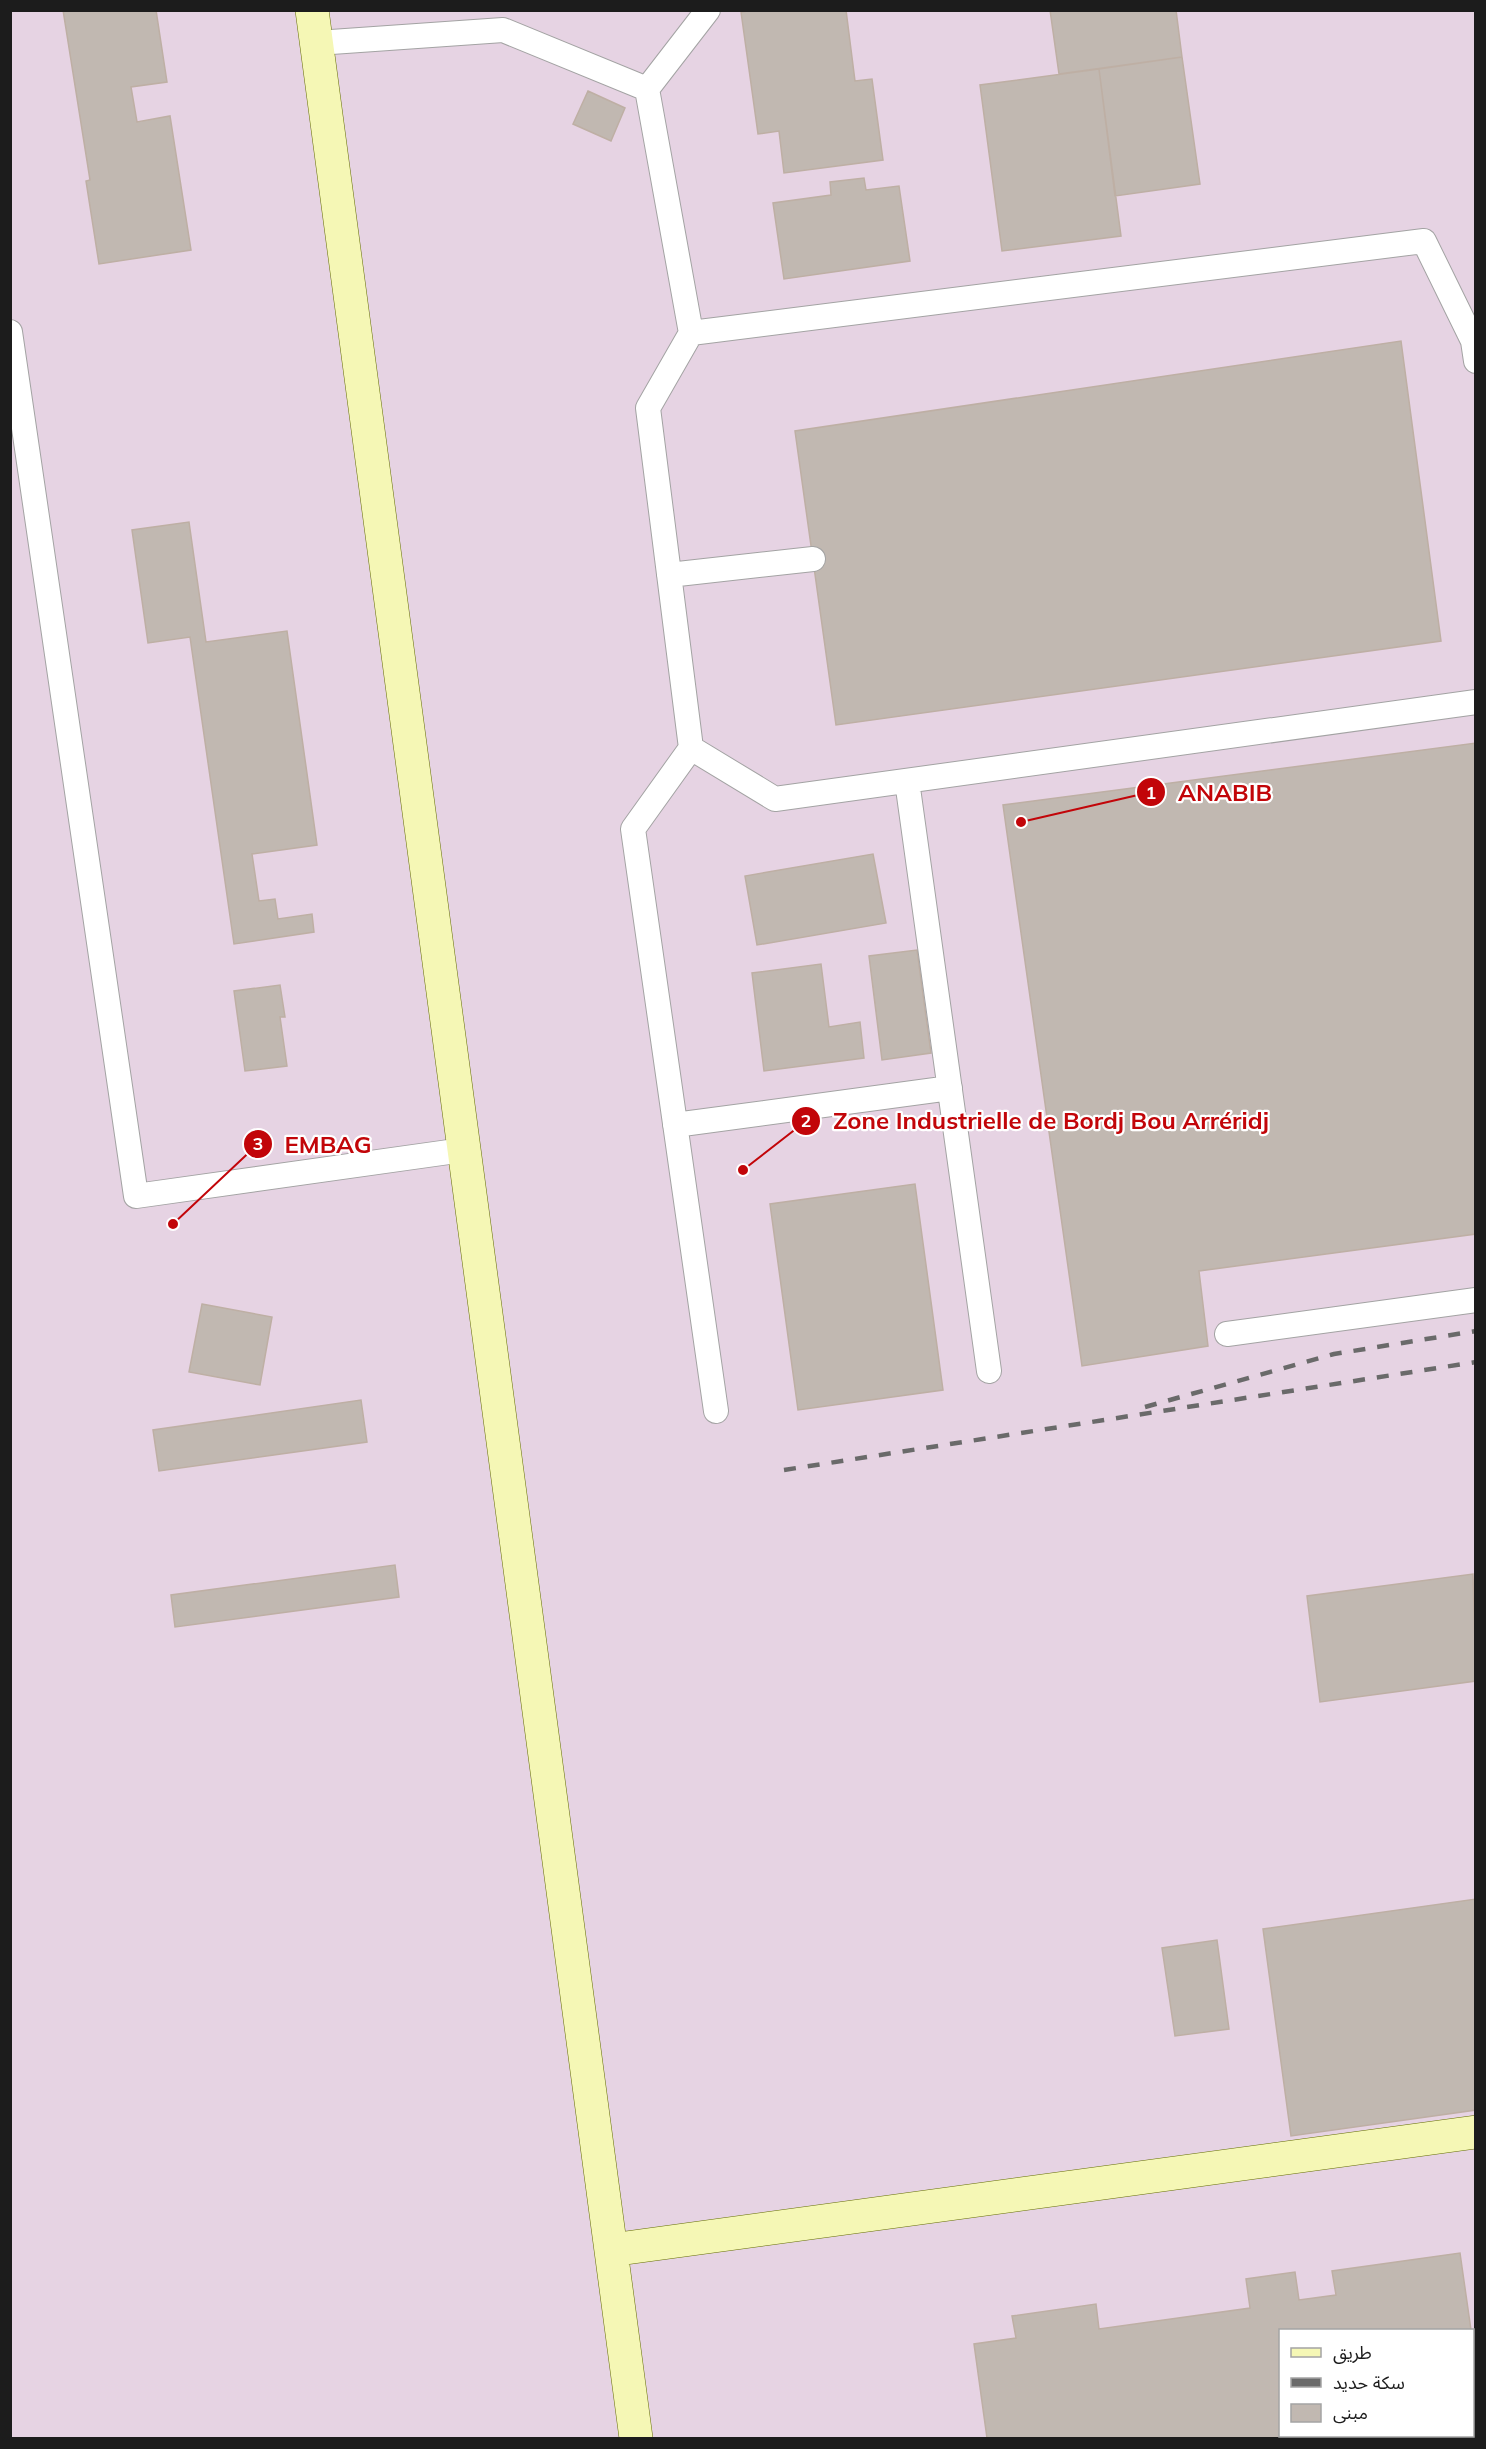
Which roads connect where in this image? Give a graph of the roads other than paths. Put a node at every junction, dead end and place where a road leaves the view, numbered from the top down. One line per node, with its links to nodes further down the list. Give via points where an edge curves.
1 (312, 10): 3 (main road)
2 (708, 10): 4 (lane)
3 (317, 43): 4 (lane, via 503,30); 15 (main road)
4 (647, 89): 6 (lane)
5 (10, 332): 15 (lane, via 136,1196)
6 (691, 333): 7 (lane, via 1424,241 1473,340); 9 (lane, via 648,408)
7 (1476, 361)
8 (813, 559): 9 (lane)
9 (669, 575): 11 (lane)
10 (1476, 702): 12 (lane)
11 (691, 748): 12 (lane, via 775,799); 14 (lane, via 633,829)
12 (908, 781): 13 (lane)
13 (950, 1088): 14 (lane); 18 (lane)
14 (675, 1125): 19 (lane)
15 (463, 1150): 21 (main road)
16 (1476, 1300): 17 (lane)
17 (1227, 1334)
18 (989, 1371)
19 (716, 1411)
20 (1476, 2132): 21 (main road)
21 (611, 2250): 22 (main road)
22 (636, 2439)

